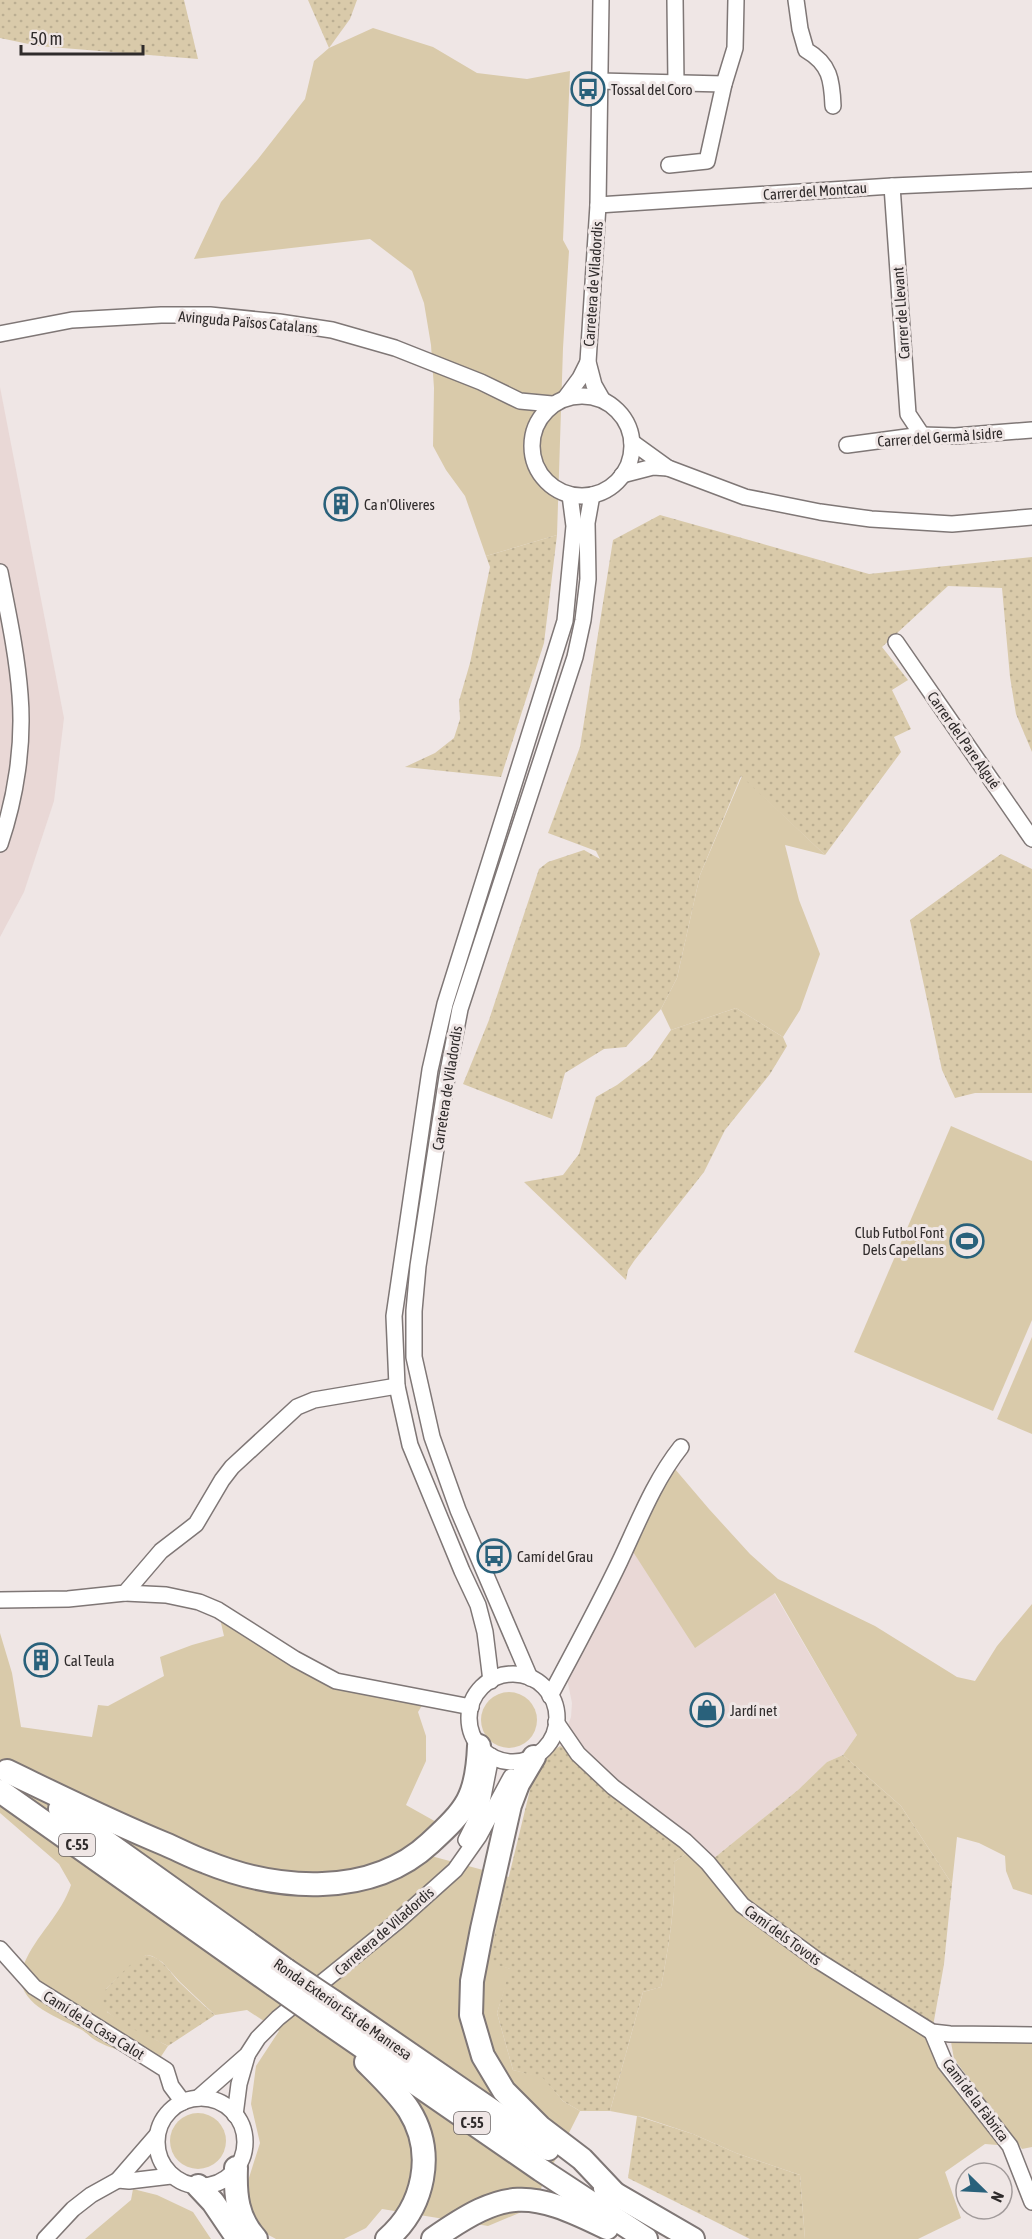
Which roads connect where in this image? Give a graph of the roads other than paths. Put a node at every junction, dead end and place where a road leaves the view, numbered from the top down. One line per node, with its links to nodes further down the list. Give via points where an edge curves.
1 (601, 0): 5 (street, Carretera de Viladordis)
2 (675, 0): 6 (street)
3 (736, 0): 7 (street, via 735,48)
4 (796, 0): 8 (street, via 806,50 818,57 832,80)
5 (599, 81): 6 (street); 12 (street, Carretera de Viladordis)
6 (676, 83): 7 (street)
7 (724, 84): 9 (street, via 707,161)
8 (833, 106)
9 (669, 165)
10 (1032, 180): 11 (street, Carrer del Montcau)
11 (892, 186): 12 (street, Carrer del Montcau); 20 (street, Carrer de Llevant, via 908,414)
12 (598, 205): 14 (street, Carretera de Viladordis)
13 (0, 334): 16 (street, Avinguda Països Catalans, via 72,320 161,315 279,322 332,330 395,348)
14 (588, 362): 15 (street, Carretera de Viladordis); 17 (street, Carretera de Viladordis, via 580,378)
15 (602, 399): 17 (street, via 584,395); 21 (street, via 623,417)
16 (520, 401): 17 (street, Avinguda Països Catalans); 18 (street)
17 (559, 401): 18 (street, via 543,413)
18 (534, 428): 25 (street, via 531,448 536,467 548,483)
19 (1032, 430): 20 (street, Carrer del Germà Isidre)
20 (922, 435): 22 (street, Carrer del Germà Isidre)
21 (632, 442): 23 (street); 24 (street, via 629,463)
22 (847, 445)
23 (668, 468): 24 (street, via 653,467); 27 (street, via 745,497 871,519 952,524)
24 (622, 475): 26 (street, via 609,488)
25 (570, 495): 26 (street); 32 (street, Carretera de Viladordis, via 574,526 565,621 445,1004 430,1070 394,1316)
26 (592, 495): 36 (street, Carretera de Viladordis, via 587,523 588,579 575,657 460,1009 414,1311 414,1358 432,1437 458,1510)
27 (1032, 517)
28 (0, 572): 31 (street, via 20,695 21,727 16,777)
29 (896, 642): 30 (street, Carrer del Pare Algué)
30 (1032, 839)
31 (0, 844)
32 (397, 1386): 34 (street, via 314,1400 297,1407 232,1467 196,1524 161,1551); 37 (street, Carretera de Viladordis, via 410,1445 478,1605)
33 (681, 1448): 38 (street, via 653,1491 584,1637)
34 (125, 1593): 35 (street); 39 (street, via 166,1595 218,1610 336,1682)
35 (0, 1600)
36 (530, 1678): 37 (street, via 510,1675); 38 (street)
37 (491, 1681): 39 (street, via 478,1692)
38 (550, 1696): 40 (street)
39 (471, 1707): 41 (street, via 473,1736)
40 (556, 1722): 42 (street, via 549,1742); 47 (street, Camí dels Tovots, via 578,1754 613,1787 686,1841 741,1905 817,1960)
41 (485, 1751): 42 (street, via 505,1761); 43 (highway, via 471,1797 455,1820 419,1853 379,1874 321,1884 264,1879 208,1863); 44 (street, Carretera de Viladordis, via 480,1812)
42 (527, 1759): 44 (street, Carretera de Viladordis, via 466,1856); 57 (highway, via 510,1805 482,1929 472,1981 471,2015 483,2056 504,2091)
43 (2, 1776): 46 (highway, Ronda Exterior Est de Manresa / C-55, bridge)
44 (443, 1879): 49 (street, Carretera de Viladordis, via 398,1921 272,2023)
45 (0, 1949): 50 (street, Camí de la Casa Calot, via 34,1987 166,2070 171,2086)
46 (329, 2012): 57 (highway, Ronda Exterior Est de Manresa / C-55); 62 (highway, via 411,2112 421,2140 425,2167 418,2197 404,2223); 65 (highway, Ronda Exterior Est de Manresa / C-55, via 541,2170)
47 (932, 2032): 48 (street, Camí dels Tovots); 58 (street, Camí de la Fàbrica, via 945,2063 1010,2146)
48 (1032, 2035)
49 (247, 2055): 50 (street, Carretera de Viladordis); 51 (street, Carretera de Viladordis)
50 (190, 2100): 51 (street, via 218,2102); 52 (street, via 165,2116)
51 (236, 2115): 53 (street, via 245,2142)
52 (157, 2135): 54 (street, via 159,2157); 55 (street)
53 (236, 2168): 56 (street, via 220,2182); 61 (highway, via 239,2210)
54 (171, 2176): 55 (street); 56 (street)
55 (118, 2180): 59 (street, via 73,2209)
56 (198, 2186): 60 (highway)
57 (617, 2196): 66 (highway, Ronda Exterior Est de Manresa / C-55)
58 (1032, 2202)
59 (45, 2239)
60 (238, 2239)
61 (256, 2239)
62 (387, 2239)
63 (433, 2239): 64 (highway, via 481,2208 525,2199 554,2204)
64 (630, 2239)
65 (646, 2239)
66 (693, 2239)

